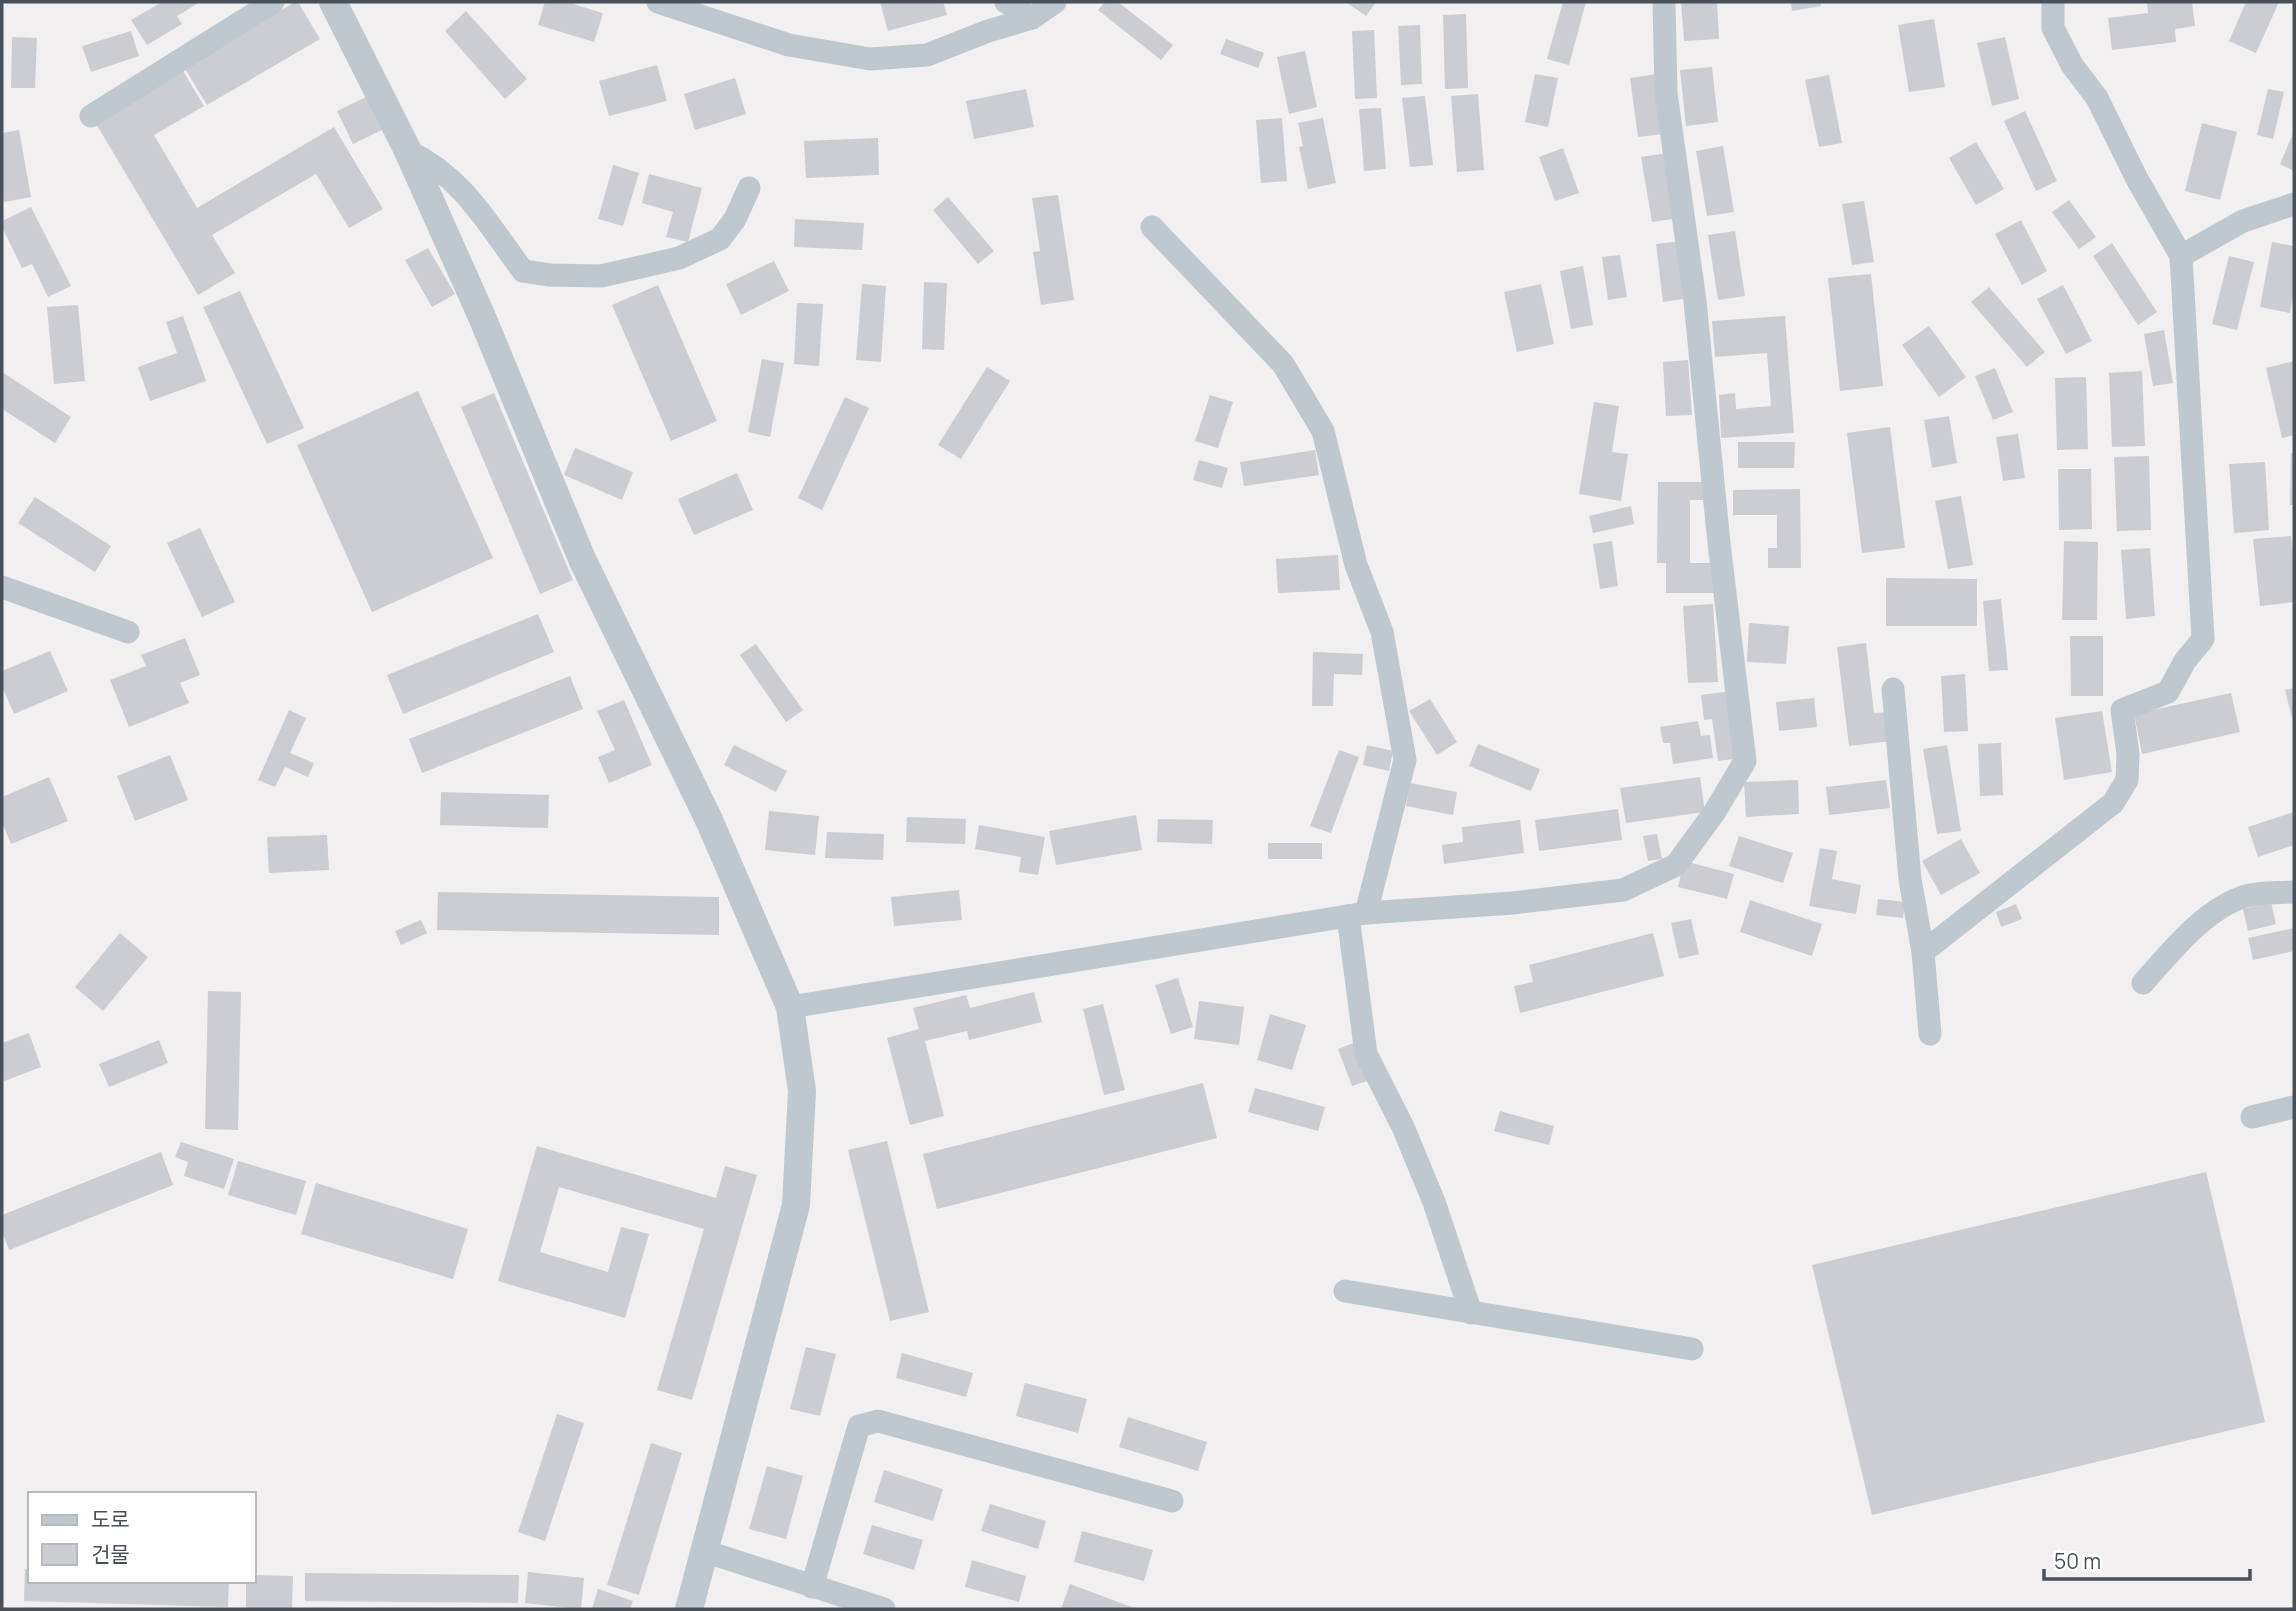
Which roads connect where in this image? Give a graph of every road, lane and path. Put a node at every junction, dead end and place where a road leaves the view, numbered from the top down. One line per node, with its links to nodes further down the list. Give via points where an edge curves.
1 (273, 2): 9 (street)
2 (332, 2): 10 (street)
3 (658, 2): 8 (street, via 789,45 870,59 927,55)
4 (1006, 2): 8 (street)
5 (1055, 2): 8 (street)
6 (1664, 2): 19 (street, via 1666,93 1695,301 1745,761 1676,864 1623,890)
7 (2053, 2): 14 (street, via 2053,28 2072,65 2097,98)
8 (1032, 18)
9 (91, 116)
10 (408, 151): 11 (street, via 431,162 464,191 523,271 550,275 601,276 679,258 720,239 736,219); 22 (street, via 582,559 709,820)
11 (749, 188)
12 (2294, 204): 14 (street, via 2243,221)
13 (1153, 227): 19 (street, via 1283,364 1323,431 1356,565 1382,632 1405,760)
14 (2181, 256): 20 (street, via 2203,639 2168,692 2122,710 2127,780 2113,803)
15 (2, 587): 16 (street)
16 (128, 632)
17 (1893, 689): 20 (street, via 1910,879)
18 (2294, 892): 21 (street, via 2246,896 2219,909 2185,937)
19 (1357, 914): 22 (street); 27 (street, via 1366,1054 1434,1202)
20 (1923, 952): 23 (street)
21 (2143, 983)
22 (790, 1007): 30 (street, via 802,1091 796,1205)
23 (1930, 1034)
24 (2294, 1107): 25 (street)
25 (2252, 1117)
26 (1345, 1291): 27 (street)
27 (1471, 1313): 28 (street)
28 (1692, 1349)
29 (1172, 1501): 31 (street, via 878,1421 859,1426)
30 (704, 1551): 31 (street); 32 (street)
31 (812, 1587): 33 (street)
32 (689, 1609)
33 (884, 1609)

